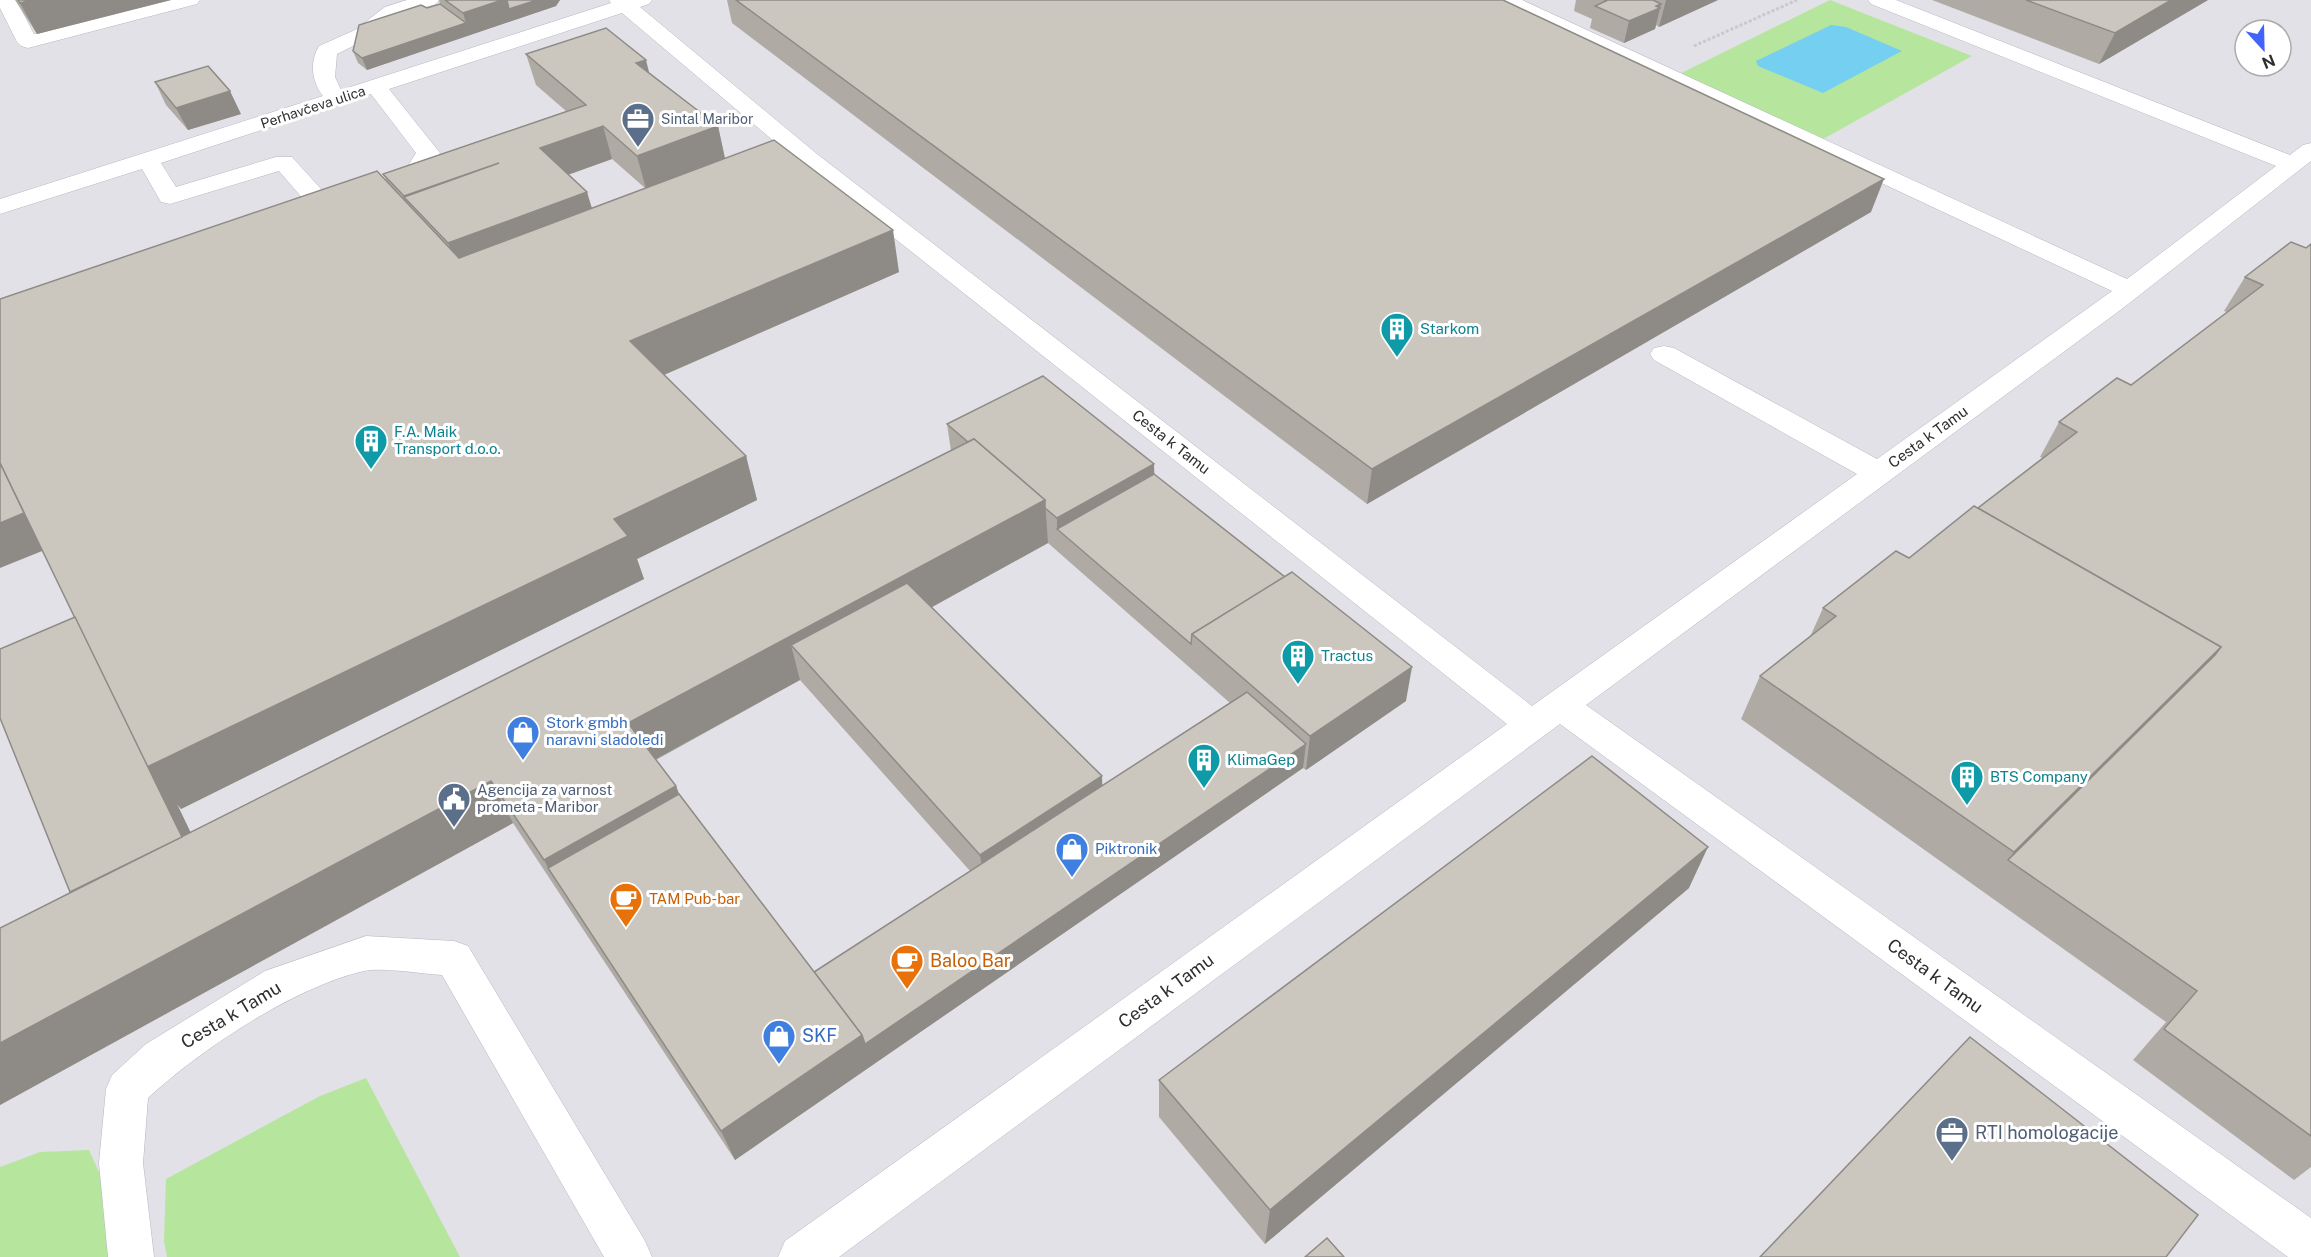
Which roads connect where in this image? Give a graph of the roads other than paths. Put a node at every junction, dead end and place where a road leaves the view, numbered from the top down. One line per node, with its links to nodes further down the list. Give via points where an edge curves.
1 (6, 0): 2 (street, via 28,42)
2 (190, 0)
3 (429, 0): 7 (street)
4 (1506, 0): 14 (street)
5 (1878, 0): 10 (street, Cesta k Tamu)
6 (628, 2): 8 (street, Perhavčeva ulica); 12 (street, Perhavčeva ulica)
7 (389, 6): 9 (street, via 362,33 327,51 322,79)
8 (376, 86): 9 (street, Perhavčeva ulica); 11 (street, via 428,153 410,182 326,210 284,162 170,197)
9 (338, 99): 11 (street, Perhavčeva ulica)
10 (2302, 157): 14 (street, Cesta k Tamu)
11 (148, 159): 13 (street, Perhavčeva ulica)
12 (809, 159): 17 (street, Cesta k Tamu)
13 (0, 207)
14 (2130, 290): 16 (street, Cesta k Tamu)
15 (1664, 354): 16 (street)
16 (1879, 473): 17 (street, Cesta k Tamu)
17 (1546, 715): 18 (street, Cesta k Tamu); 21 (street, Cesta k Tamu)
18 (2311, 1246)
19 (131, 1257): 20 (street, Cesta k Tamu, via 121,1163 127,1089 161,1058 279,984 366,953 454,958)
20 (629, 1257)
21 (801, 1257)

